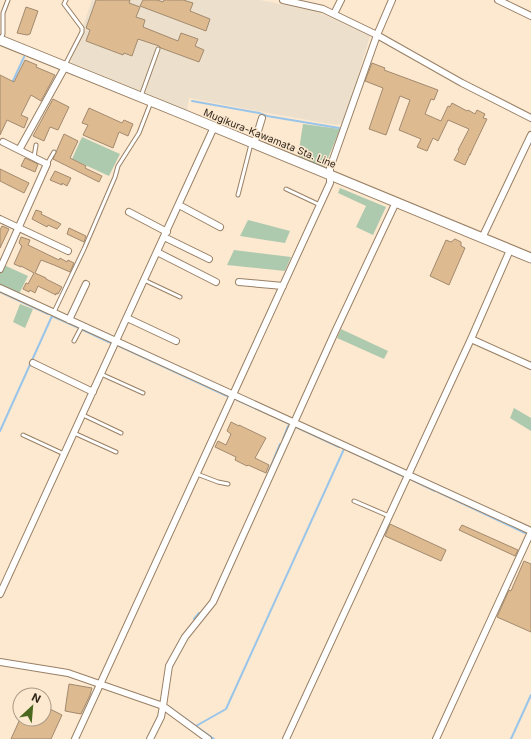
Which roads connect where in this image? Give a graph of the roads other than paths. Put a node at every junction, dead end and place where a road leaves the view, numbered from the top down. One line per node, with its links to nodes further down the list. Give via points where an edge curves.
1 (8, 0): 10 (lane, via 3,13 3,34)
2 (66, 0): 12 (lane, via 64,4 82,28 82,32)
3 (283, 0): 7 (street)
4 (341, 0): 7 (street)
5 (392, 0): 9 (street)
6 (498, 0): 8 (street)
7 (334, 14): 9 (street)
8 (531, 16)
9 (377, 35): 16 (street); 26 (street, via 330,168)
10 (0, 40): 12 (main road, Mugikura-Kawamata Sta. Line)
11 (158, 49): 13 (lane)
12 (65, 67): 13 (main road, Mugikura-Kawamata Sta. Line); 22 (street)
13 (140, 97): 14 (main road, Mugikura-Kawamata Sta. Line)
14 (151, 102): 17 (main road, Mugikura-Kawamata Sta. Line); 51 (lane, via 139,133 118,166)
15 (262, 118): 20 (street)
16 (531, 118)
17 (214, 127): 20 (main road, Mugikura-Kawamata Sta. Line); 30 (street)
18 (531, 135): 37 (street)
19 (4, 142): 22 (street)
20 (252, 143): 26 (main road, Mugikura-Kawamata Sta. Line); 28 (lane)
21 (36, 145): 24 (lane)
22 (19, 150): 24 (street)
23 (54, 152): 25 (lane)
24 (34, 157): 25 (street)
25 (48, 164): 35 (street)
26 (330, 175): 29 (main road, Mugikura-Kawamata Sta. Line); 31 (street, via 330,183)
27 (286, 189): 31 (lane)
28 (238, 195)
29 (396, 202): 37 (main road, Mugikura-Kawamata Sta. Line); 66 (street)
30 (179, 205): 34 (street); 36 (street)
31 (320, 205): 48 (street)
32 (129, 212): 36 (street)
33 (0, 218): 35 (street)
34 (220, 227)
35 (19, 228): 39 (street); 43 (street)
36 (165, 234): 40 (street); 42 (street)
37 (482, 238): 38 (main road, Mugikura-Kawamata Sta. Line)
38 (510, 250): 41 (main road, Mugikura-Kawamata Sta. Line); 55 (street)
39 (68, 251)
40 (157, 252): 44 (street); 45 (street)
41 (531, 258)
42 (209, 259)
43 (1, 266)
44 (144, 280): 50 (lane); 52 (street)
45 (216, 282)
46 (239, 282): 48 (street)
47 (86, 284): 53 (street)
48 (283, 286): 64 (street)
49 (0, 288): 51 (street)
50 (180, 297)
51 (54, 313): 53 (street)
52 (127, 318): 57 (street); 58 (street)
53 (69, 320): 54 (street)
54 (82, 326): 56 (lane); 57 (street)
55 (471, 339): 60 (street); 73 (street)
56 (74, 341)
57 (116, 341): 61 (street); 64 (street)
58 (176, 341)
59 (33, 363): 62 (street)
60 (531, 366)
61 (101, 374): 62 (street); 63 (lane)
62 (93, 392): 65 (street)
63 (143, 393)
64 (233, 395): 66 (street); 72 (street)
65 (82, 415): 67 (street); 68 (lane)
66 (294, 422): 73 (street); 81 (street, via 213,602 185,637 170,666)
67 (74, 433): 70 (lane); 71 (street)
68 (121, 433)
69 (23, 435): 71 (lane)
70 (116, 452)
71 (64, 454): 78 (street)
72 (197, 474): 74 (lane); 80 (street)
73 (408, 474): 76 (street); 77 (street)
74 (228, 484)
75 (354, 501): 76 (lane)
76 (389, 516): 85 (street)
77 (531, 531): 86 (street)
78 (0, 594)
79 (0, 662): 80 (street, via 68,673)
80 (101, 684): 81 (street); 82 (street)
81 (163, 706): 83 (street); 84 (street)
82 (75, 739)
83 (150, 739)
84 (208, 739)
85 (286, 739)
86 (436, 739)

